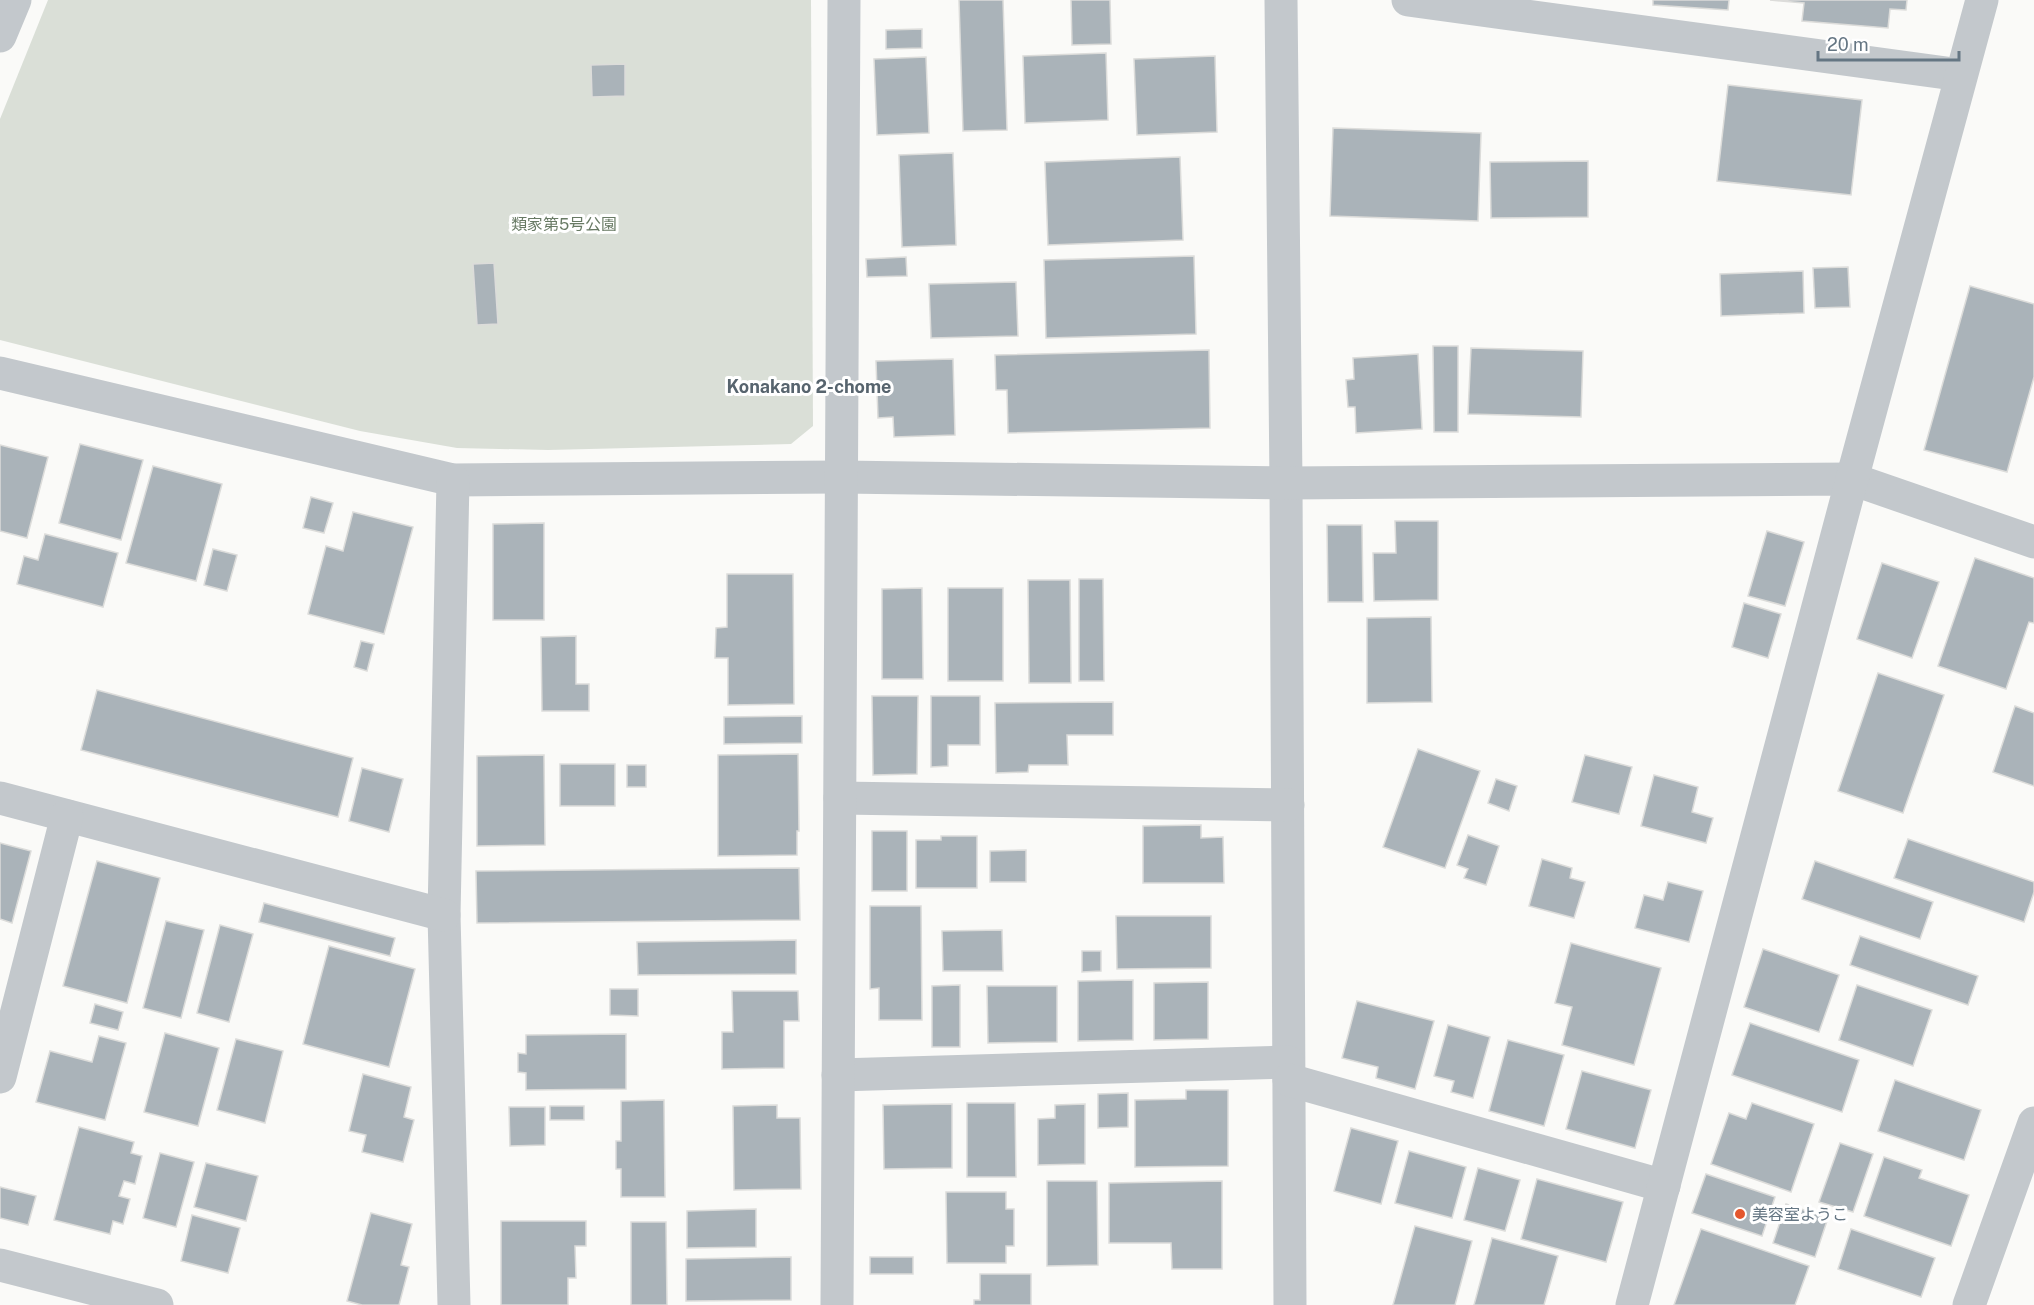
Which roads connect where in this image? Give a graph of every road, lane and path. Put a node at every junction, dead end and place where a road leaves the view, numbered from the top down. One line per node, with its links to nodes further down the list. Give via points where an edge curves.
1 (15, 0): 7 (street)
2 (844, 0): 10 (street)
3 (1281, 0): 13 (street)
4 (1408, 0): 6 (street)
5 (1982, 0): 8 (street)
6 (1601, 13): 8 (street)
7 (0, 36)
8 (1961, 75): 11 (street)
9 (0, 373): 12 (street)
10 (842, 477): 12 (street); 13 (street); 16 (street)
11 (1852, 479): 13 (street); 14 (street); 24 (street)
12 (453, 480): 19 (street)
13 (1286, 483): 17 (street)
14 (2034, 542)
15 (0, 798): 18 (street)
16 (840, 798): 17 (street); 21 (street)
17 (1288, 806): 20 (street)
18 (67, 816): 19 (street); 22 (street)
19 (444, 915): 27 (street)
20 (1289, 1071): 21 (street); 24 (street); 29 (street)
21 (838, 1075): 28 (street)
22 (0, 1077)
23 (2034, 1123): 31 (street)
24 (1664, 1186): 30 (street)
25 (0, 1265): 26 (street)
26 (157, 1305)
27 (454, 1305)
28 (837, 1305)
29 (1290, 1305)
30 (1632, 1305)
31 (1969, 1305)

